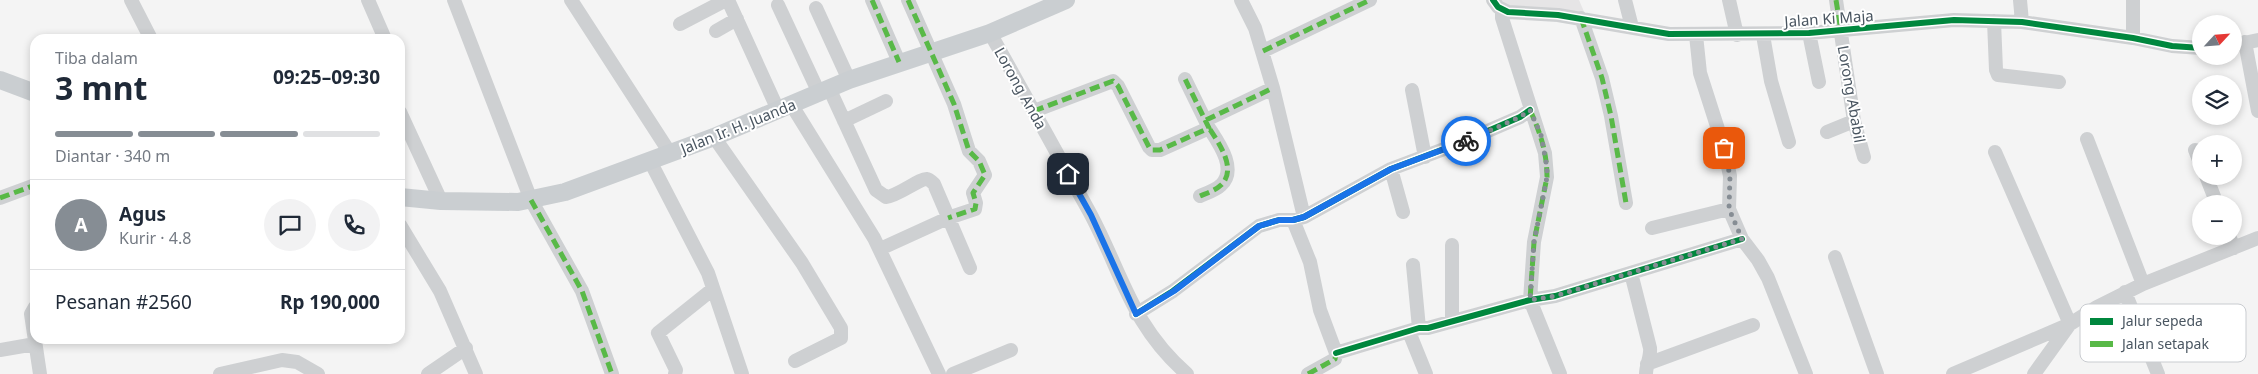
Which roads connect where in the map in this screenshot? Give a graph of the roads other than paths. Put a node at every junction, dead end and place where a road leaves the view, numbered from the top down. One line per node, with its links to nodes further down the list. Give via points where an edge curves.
1 (131, 0): 29 (street)
2 (368, 0): 30 (street)
3 (454, 0): 72 (street)
4 (571, 0): 63 (street)
5 (727, 0): 20 (street); 23 (street)
6 (872, 0): 39 (street)
7 (908, 0): 38 (street)
8 (1066, 0): 27 (main road, Jalan Ir. H. Juanda)
9 (1241, 0): 37 (street, via 1256,28)
10 (1370, 0): 37 (street)
11 (1625, 0): 24 (street)
12 (1729, 0): 32 (street)
13 (1836, 0): 26 (street, Lorong Ababil)
14 (2020, 0): 22 (street)
15 (2133, 0): 34 (street)
16 (778, 5): 46 (street)
17 (1498, 5): 19 (street, Jalan Ki Maja); 51 (street)
18 (816, 8): 41 (street)
19 (1581, 18): 24 (street, Jalan Ki Maja); 74 (street, via 1602,78)
20 (737, 19): 25 (street); 50 (street)
21 (1994, 21): 22 (street, Jalan Ki Maja); 26 (street, Jalan Ki Maja, via 1954,20); 43 (street, via 1998,75)
22 (2022, 22): 34 (street, Jalan Ki Maja)
23 (680, 24)
24 (1632, 27): 31 (street, Jalan Ki Maja)
25 (716, 31)
26 (1841, 31): 28 (street, Jalan Ki Maja); 55 (street, Lorong Ababil)
27 (990, 33): 38 (main road, Jalan Ir. H. Juanda); 52 (street, Lorong Anda)
28 (1808, 33): 33 (street, Jalan Ki Maja); 42 (street)
29 (148, 34)
30 (383, 34)
31 (1696, 35): 32 (street, Jalan Ki Maja); 75 (street, via 1700,73 1722,139 1730,176)
32 (1737, 35): 33 (street, Jalan Ki Maja)
33 (1763, 35): 61 (street, via 1771,81)
34 (2133, 38): 36 (street, Jalan Ki Maja)
35 (2246, 42): 53 (street)
36 (2192, 47)
37 (1263, 51): 45 (street)
38 (933, 53): 39 (main road, Jalan Ir. H. Juanda); 77 (street, via 969,151 979,161 985,175 973,193 975,209)
39 (899, 62): 41 (main road, Jalan Ir. H. Juanda)
40 (1185, 79): 57 (street)
41 (849, 80): 46 (main road, Jalan Ir. H. Juanda)
42 (1819, 82)
43 (2059, 82)
44 (1, 84): 48 (main road)
45 (1273, 88): 57 (street); 78 (street)
46 (824, 90): 50 (main road, Jalan Ir. H. Juanda); 54 (street)
47 (1412, 90): 64 (street)
48 (30, 92)
49 (886, 100): 54 (street)
50 (784, 107): 59 (main road, Jalan Ir. H. Juanda); 86 (street)
51 (1530, 110): 64 (street); 94 (street, via 1541,135 1547,177 1534,242)
52 (1034, 111): 57 (street, via 1113,81 1152,150 1160,150); 97 (street, Lorong Anda, via 1091,215)
53 (2258, 111)
54 (844, 121): 77 (street, via 880,194 895,196 926,179 934,184)
55 (1854, 122): 58 (street); 65 (street, Lorong Ababil)
56 (405, 123): 73 (street)
57 (1208, 124): 69 (street, via 1226,159 1227,173 1221,185)
58 (1827, 132)
59 (714, 137): 63 (main road, Jalan Ir. H. Juanda); 108 (street, via 802,263 841,328 841,338)
60 (2087, 139): 91 (street)
61 (1789, 142)
62 (1995, 152): 100 (street)
63 (670, 154): 66 (main road, Jalan Ir. H. Juanda)
64 (1425, 157): 67 (street)
65 (1864, 157)
66 (650, 161): 72 (main road, Jalan Ir. H. Juanda, via 565,192); 92 (street)
67 (1391, 169): 76 (street); 78 (street)
68 (30, 187): 71 (street)
69 (1200, 196)
70 (405, 197): 73 (main road, Jalan Ir. H. Juanda)
71 (0, 198)
72 (531, 200): 73 (main road, Jalan Ir. H. Juanda); 116 (street, via 582,291)
73 (441, 201)
74 (1626, 203)
75 (1729, 209): 79 (street); 82 (street)
76 (1403, 212)
77 (948, 218): 86 (street); 89 (street)
78 (1298, 218): 97 (street, via 1259,226 1174,291); 107 (street, via 1320,310)
79 (1652, 228)
80 (405, 233): 104 (street, via 440,291)
81 (2258, 238): 83 (street)
82 (1742, 239): 90 (street); 125 (street, via 1768,278)
83 (2242, 240)
84 (1452, 245): 99 (street)
85 (2226, 245): 91 (street)
86 (880, 249): 119 (street)
87 (1835, 257): 126 (street)
88 (1413, 265): 102 (street)
89 (970, 268)
90 (1631, 273): 94 (street, via 1555,296); 110 (street, via 1651,354)
91 (2143, 284): 93 (street)
92 (713, 289): 117 (street, via 658,333); 118 (street)
93 (2125, 292): 95 (street); 96 (street)
94 (1530, 300): 99 (street); 124 (street)
95 (2104, 304)
96 (2130, 304)
97 (1136, 314): 121 (street, Lorong Anda, via 1168,357)
98 (2080, 318): 100 (street)
99 (1452, 320): 102 (street)
100 (2070, 324): 127 (street); 128 (street)
101 (1753, 325): 110 (street)
102 (1414, 330): 107 (street); 123 (street)
103 (35, 344): 105 (street); 111 (street)
104 (466, 348): 114 (street); 115 (street)
105 (0, 350)
106 (1011, 350): 120 (street)
107 (1336, 353): 122 (street, via 1331,363)
108 (795, 361)
109 (2153, 362): 129 (street)
110 (1647, 369)
111 (40, 374)
112 (220, 374): 113 (street, via 282,360 297,362)
113 (318, 374)
114 (428, 374)
115 (476, 374)
116 (612, 374)
117 (675, 374)
118 (742, 374)
119 (939, 374)
120 (953, 374)
121 (1187, 374)
122 (1308, 374)
123 (1426, 374)
124 (1560, 374)
125 (1806, 374)
126 (1877, 374)
127 (1953, 374)
128 (2034, 374)
129 (2158, 374)

